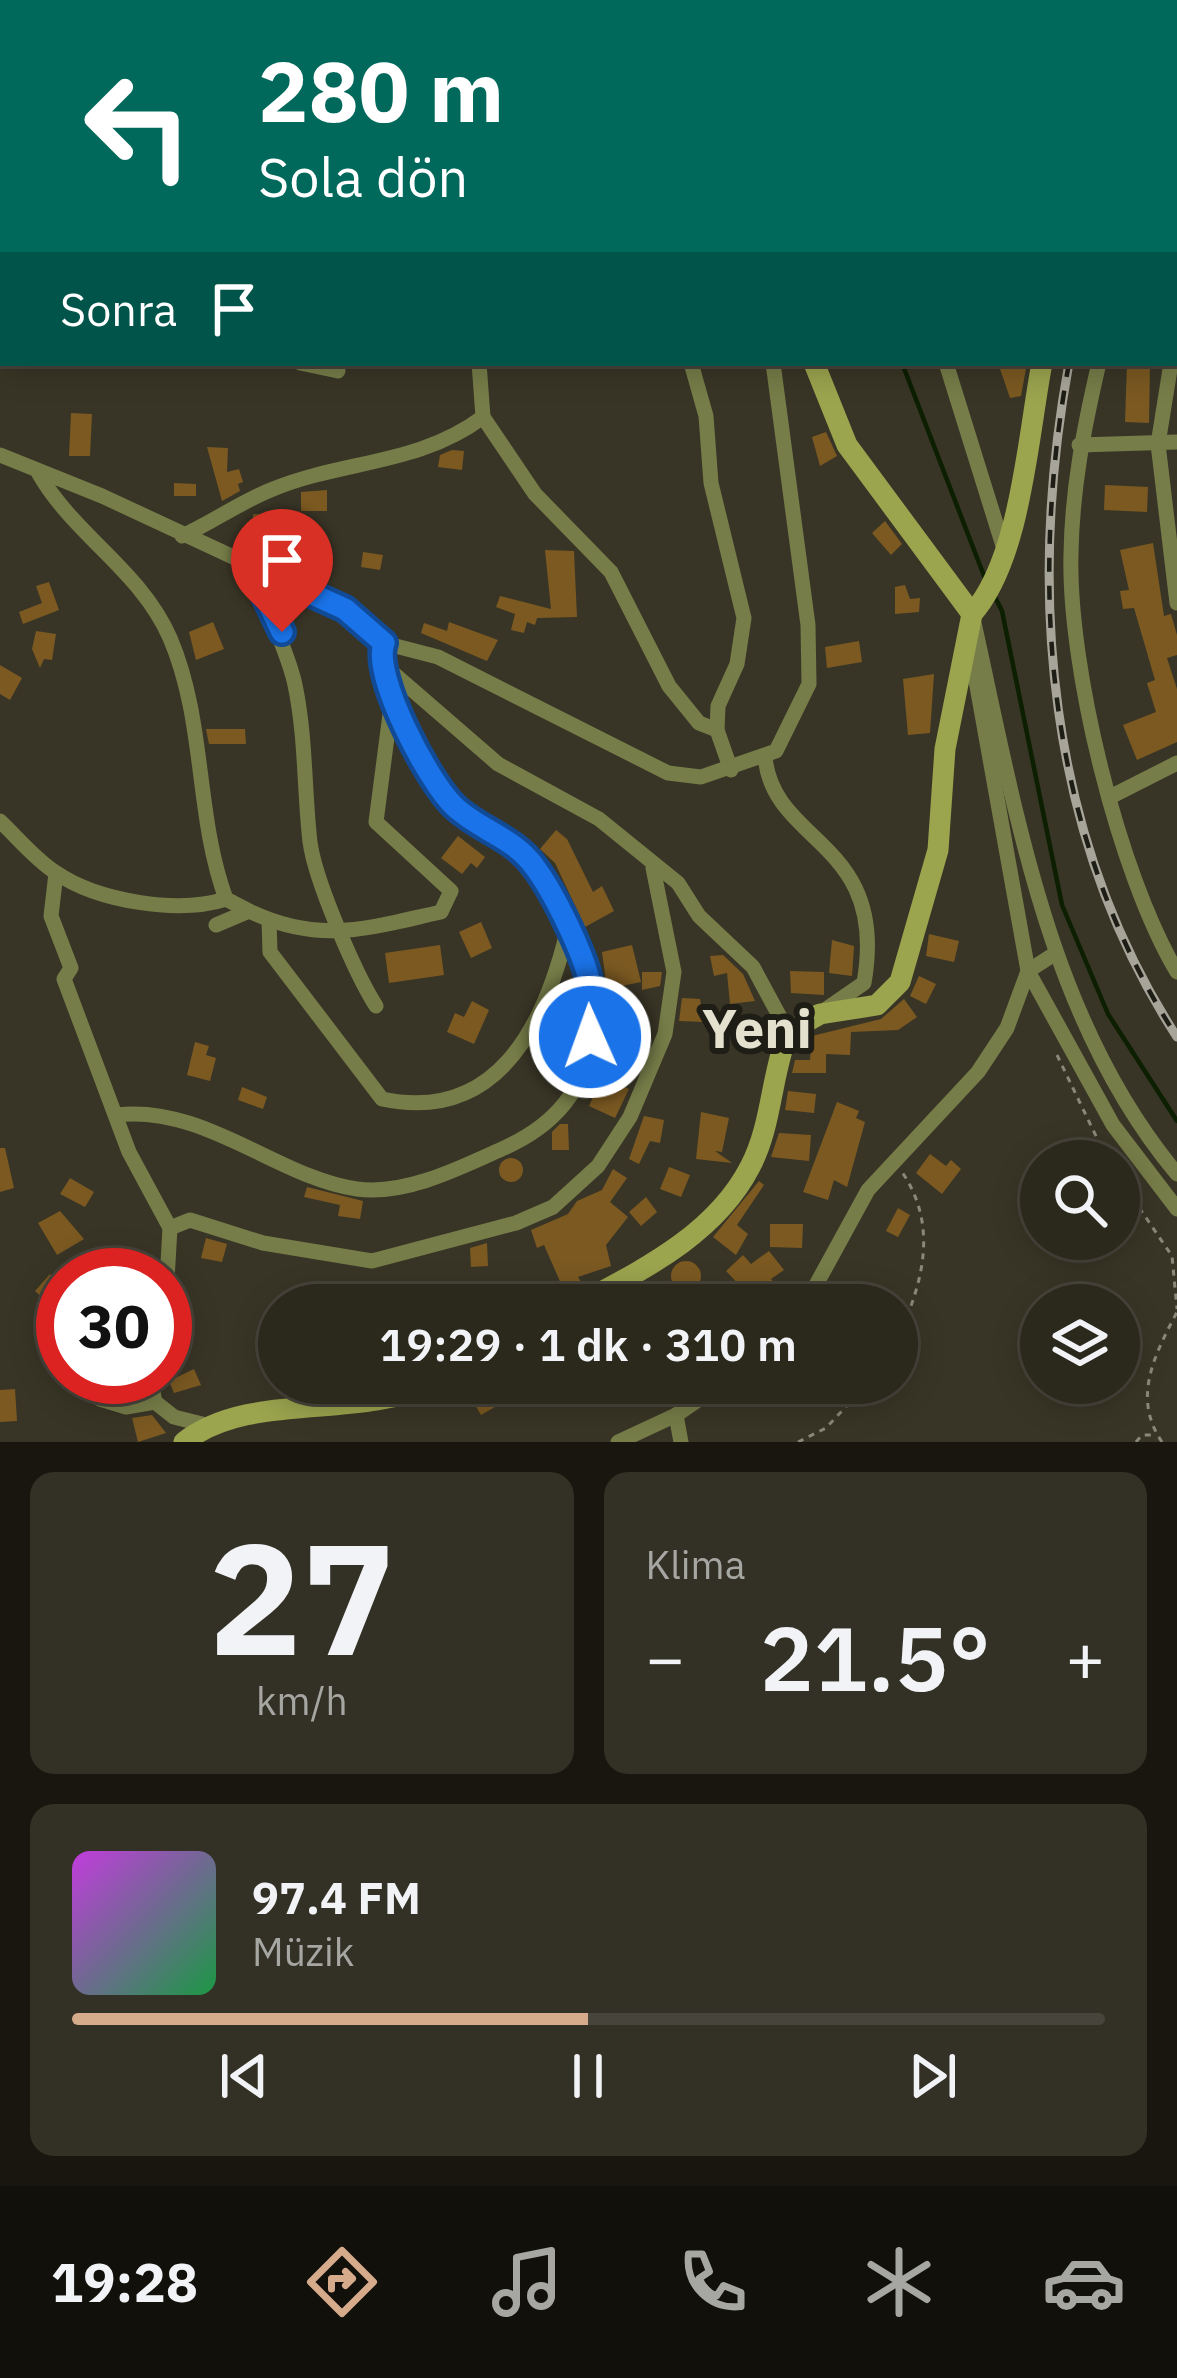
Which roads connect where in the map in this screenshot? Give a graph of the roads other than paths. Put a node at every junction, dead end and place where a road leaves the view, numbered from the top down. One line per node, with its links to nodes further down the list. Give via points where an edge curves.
1 (314, 366): 10 (street)
2 (692, 366): 25 (street, via 744,618)
3 (773, 366): 26 (street, via 809,685 776,751)
4 (815, 366): 21 (street, via 847,446)
5 (947, 366): 18 (street)
6 (1041, 366): 18 (street)
7 (1098, 366): 14 (street)
8 (1171, 366): 13 (street)
9 (476, 367): 11 (street)
10 (338, 371)
11 (483, 417): 17 (street, via 431,449 274,488); 25 (street, via 535,494 611,572 669,686 699,723)
12 (1177, 442): 13 (street)
13 (1158, 443): 14 (street); 20 (street)
14 (1079, 445): 29 (street, via 1070,559 1077,636)
15 (0, 455): 16 (street)
16 (39, 474): 17 (street); 33 (street, via 61,511 144,590 171,640 197,730)
17 (182, 536): 19 (street)
18 (1003, 558): 21 (street)
19 (261, 571): 22 (street, via 345,609); 38 (street, via 296,687 310,848)
20 (1177, 603)
21 (980, 606): 39 (street); 40 (street, via 970,668); 43 (street, via 945,749 938,850 900,982 877,1005)
22 (384, 643): 23 (street); 28 (street, via 438,657 668,772 701,777)
23 (386, 667): 24 (street); 31 (street, via 498,764 599,819)
24 (392, 698): 37 (street, via 432,779 535,867); 38 (street, via 376,822 451,891 441,911)
25 (717, 730): 28 (street)
26 (765, 757): 28 (street); 43 (street, via 767,780 858,884 871,946 864,983)
27 (1177, 763): 29 (street)
28 (731, 770)
29 (1112, 796): 41 (street)
30 (0, 820): 32 (street)
31 (653, 868): 44 (street, via 678,883 699,916 753,967); 48 (street, via 674,972 664,1034 630,1117 598,1166 553,1207 372,1261 263,1243 190,1220)
32 (56, 873): 33 (street, via 109,894 196,909); 45 (street, via 51,916 71,968 64,979)
33 (226, 899): 34 (street)
34 (249, 911): 35 (street); 36 (street)
35 (268, 921): 37 (street, via 269,952 382,1099 421,1107 505,1067 528,1040 555,985); 38 (street)
36 (216, 925)
37 (568, 929): 45 (street, via 591,987 579,1085 538,1132 499,1151 428,1178 356,1189 248,1143)
38 (343, 932): 42 (street)
39 (1056, 953): 40 (street); 46 (street, via 1121,1090)
40 (1028, 970): 47 (street, via 1113,1125); 51 (street, via 1007,1028 978,1072 868,1190)
41 (1177, 972)
42 (376, 1006)
43 (820, 1014): 44 (street)
44 (788, 1032): 50 (street, via 751,1167 707,1223)
45 (116, 1115): 48 (street)
46 (1177, 1174)
47 (1177, 1209)
48 (170, 1228): 49 (street)
49 (169, 1248)
50 (616, 1284)
51 (817, 1284)
52 (158, 1404): 56 (street)
53 (366, 1404): 56 (street)
54 (692, 1404): 55 (street)
55 (676, 1415): 58 (street); 59 (street)
56 (206, 1425): 57 (street)
57 (184, 1442)
58 (618, 1442)
59 (681, 1442)

